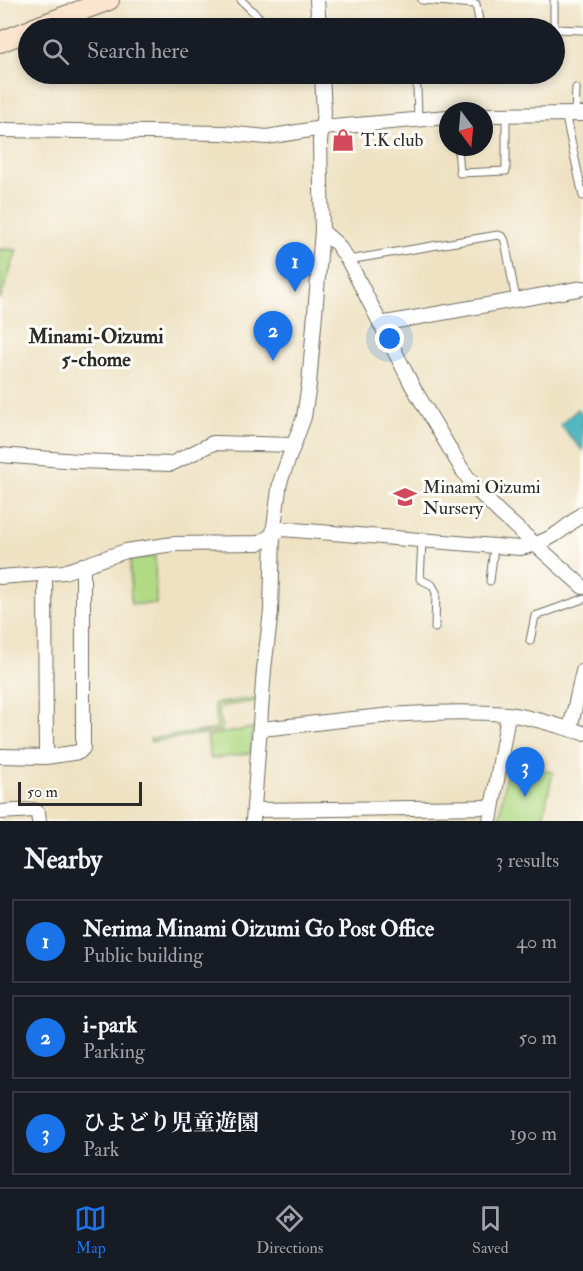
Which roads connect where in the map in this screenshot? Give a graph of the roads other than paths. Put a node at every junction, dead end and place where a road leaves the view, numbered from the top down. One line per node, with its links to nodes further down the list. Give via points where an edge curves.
1 (109, 0): 7 (main road)
2 (242, 0): 8 (lane)
3 (317, 0): 9 (street)
4 (422, 0): 6 (lane)
5 (554, 0): 11 (lane)
6 (476, 2): 10 (lane)
7 (61, 18)
8 (260, 18)
9 (319, 18)
10 (479, 18)
11 (554, 18)
12 (565, 29): 13 (lane)
13 (583, 30)
14 (18, 35): 15 (main road)
15 (0, 42)
16 (323, 84): 24 (street)
17 (417, 88): 23 (lane)
18 (576, 88): 19 (lane)
19 (574, 114): 20 (street); 27 (lane)
20 (506, 115): 21 (street); 26 (lane, via 506,171 460,172)
21 (493, 116)
22 (439, 117): 23 (street)
23 (418, 118): 24 (street)
24 (322, 128): 25 (street, via 267,136); 28 (street)
25 (0, 130)
26 (459, 156)
27 (583, 196)
28 (322, 231): 29 (street); 33 (street, via 309,384 304,417)
29 (348, 260): 31 (lane, via 503,237); 32 (street)
30 (583, 288): 31 (street)
31 (516, 300): 32 (street)
32 (380, 324): 38 (street, via 463,471 478,491)
33 (293, 445): 34 (street, via 213,443 171,464); 36 (street, via 280,482)
34 (0, 455)
35 (583, 513): 38 (street, via 551,539)
36 (273, 534): 37 (street, via 282,529); 40 (street, via 259,543 173,544 126,551); 50 (street, via 271,611)
37 (422, 541): 39 (street); 46 (lane, via 420,579 436,592)
38 (535, 545): 39 (street); 44 (street)
39 (494, 547): 43 (lane)
40 (83, 566): 41 (street); 53 (street, via 82,748 79,752)
41 (45, 574): 42 (street); 53 (street)
42 (0, 577)
43 (490, 581)
44 (583, 586)
45 (583, 599): 47 (lane, via 535,616)
46 (435, 628)
47 (531, 641)
48 (583, 671): 51 (street)
49 (508, 714): 50 (street, via 450,712); 51 (street); 55 (street)
50 (260, 729): 56 (street)
51 (577, 731)
52 (0, 756): 53 (street)
53 (46, 757)
54 (0, 812): 57 (street, via 34,810)
55 (491, 814): 56 (street)
56 (254, 815)
57 (39, 821)

